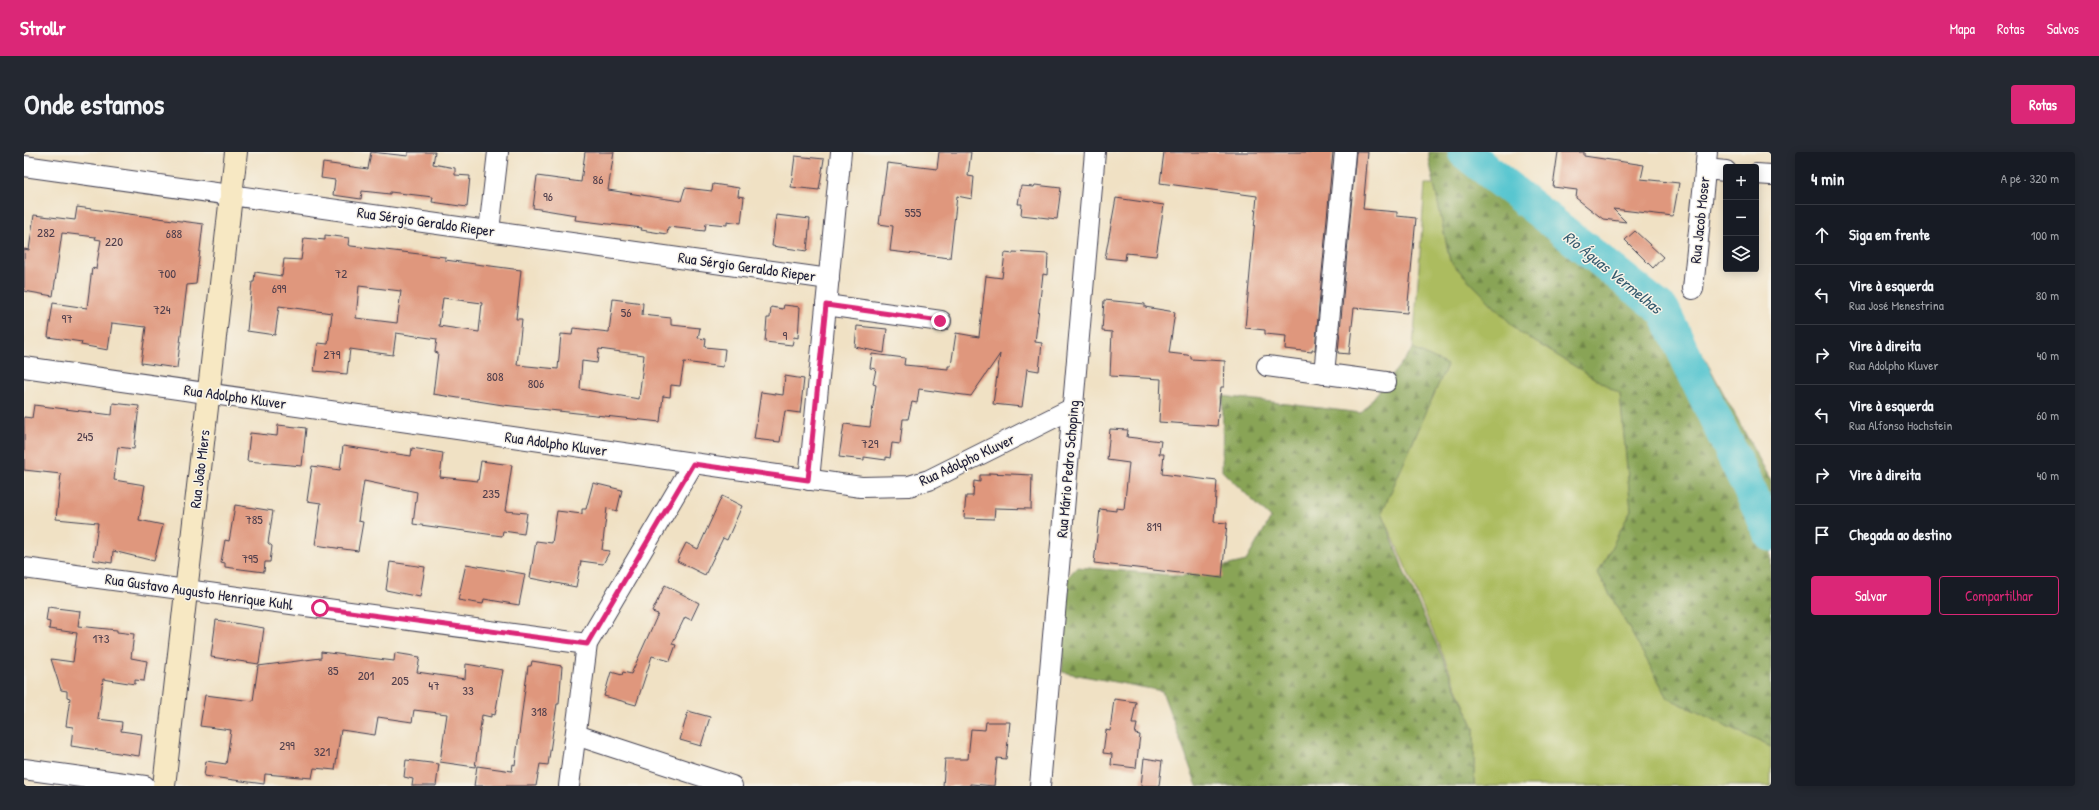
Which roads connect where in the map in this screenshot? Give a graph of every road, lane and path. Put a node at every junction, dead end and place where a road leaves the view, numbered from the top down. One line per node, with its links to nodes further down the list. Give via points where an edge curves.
1 (236, 152): 11 (street, Rua João Miers)
2 (498, 152): 12 (street)
3 (841, 152): 13 (street)
4 (1095, 152): 22 (street, Rua Mário Pedro Schoping)
5 (1345, 152): 19 (street)
6 (1706, 160): 8 (street); 14 (street, Rua Jacob Moser)
7 (24, 166): 11 (street, Rua Sérgio Geraldo Rieper)
8 (1723, 169)
9 (1759, 174): 10 (street)
10 (1771, 175)
11 (231, 195): 12 (street, Rua Sérgio Geraldo Rieper); 21 (street, Rua João Miers)
12 (489, 231): 13 (street, Rua Sérgio Geraldo Rieper)
13 (829, 279): 15 (street)
14 (1694, 289)
15 (826, 305): 16 (street); 24 (street)
16 (940, 321)
17 (24, 366): 21 (street, Rua Adolpho Kluver)
18 (1267, 366): 19 (street)
19 (1324, 374): 20 (street)
20 (1386, 382)
21 (208, 393): 23 (street, Rua Adolpho Kluver); 26 (street, Rua João Miers)
22 (1073, 408): 24 (street, Rua Adolpho Kluver, via 929,480 909,486 861,487); 34 (street, Rua Mário Pedro Schoping)
23 (693, 464): 24 (street, Rua Adolpho Kluver); 27 (street)
24 (808, 480)
25 (24, 568): 26 (street, Rua Gustavo Augusto Henrique Kuhl)
26 (186, 590): 27 (street, Rua Gustavo Augusto Henrique Kuhl); 31 (street, Rua João Miers)
27 (587, 644): 28 (street)
28 (576, 735): 32 (street); 33 (street)
29 (24, 769): 30 (street)
30 (145, 786)
31 (164, 786)
32 (569, 786)
33 (732, 786)
34 (1040, 786)

